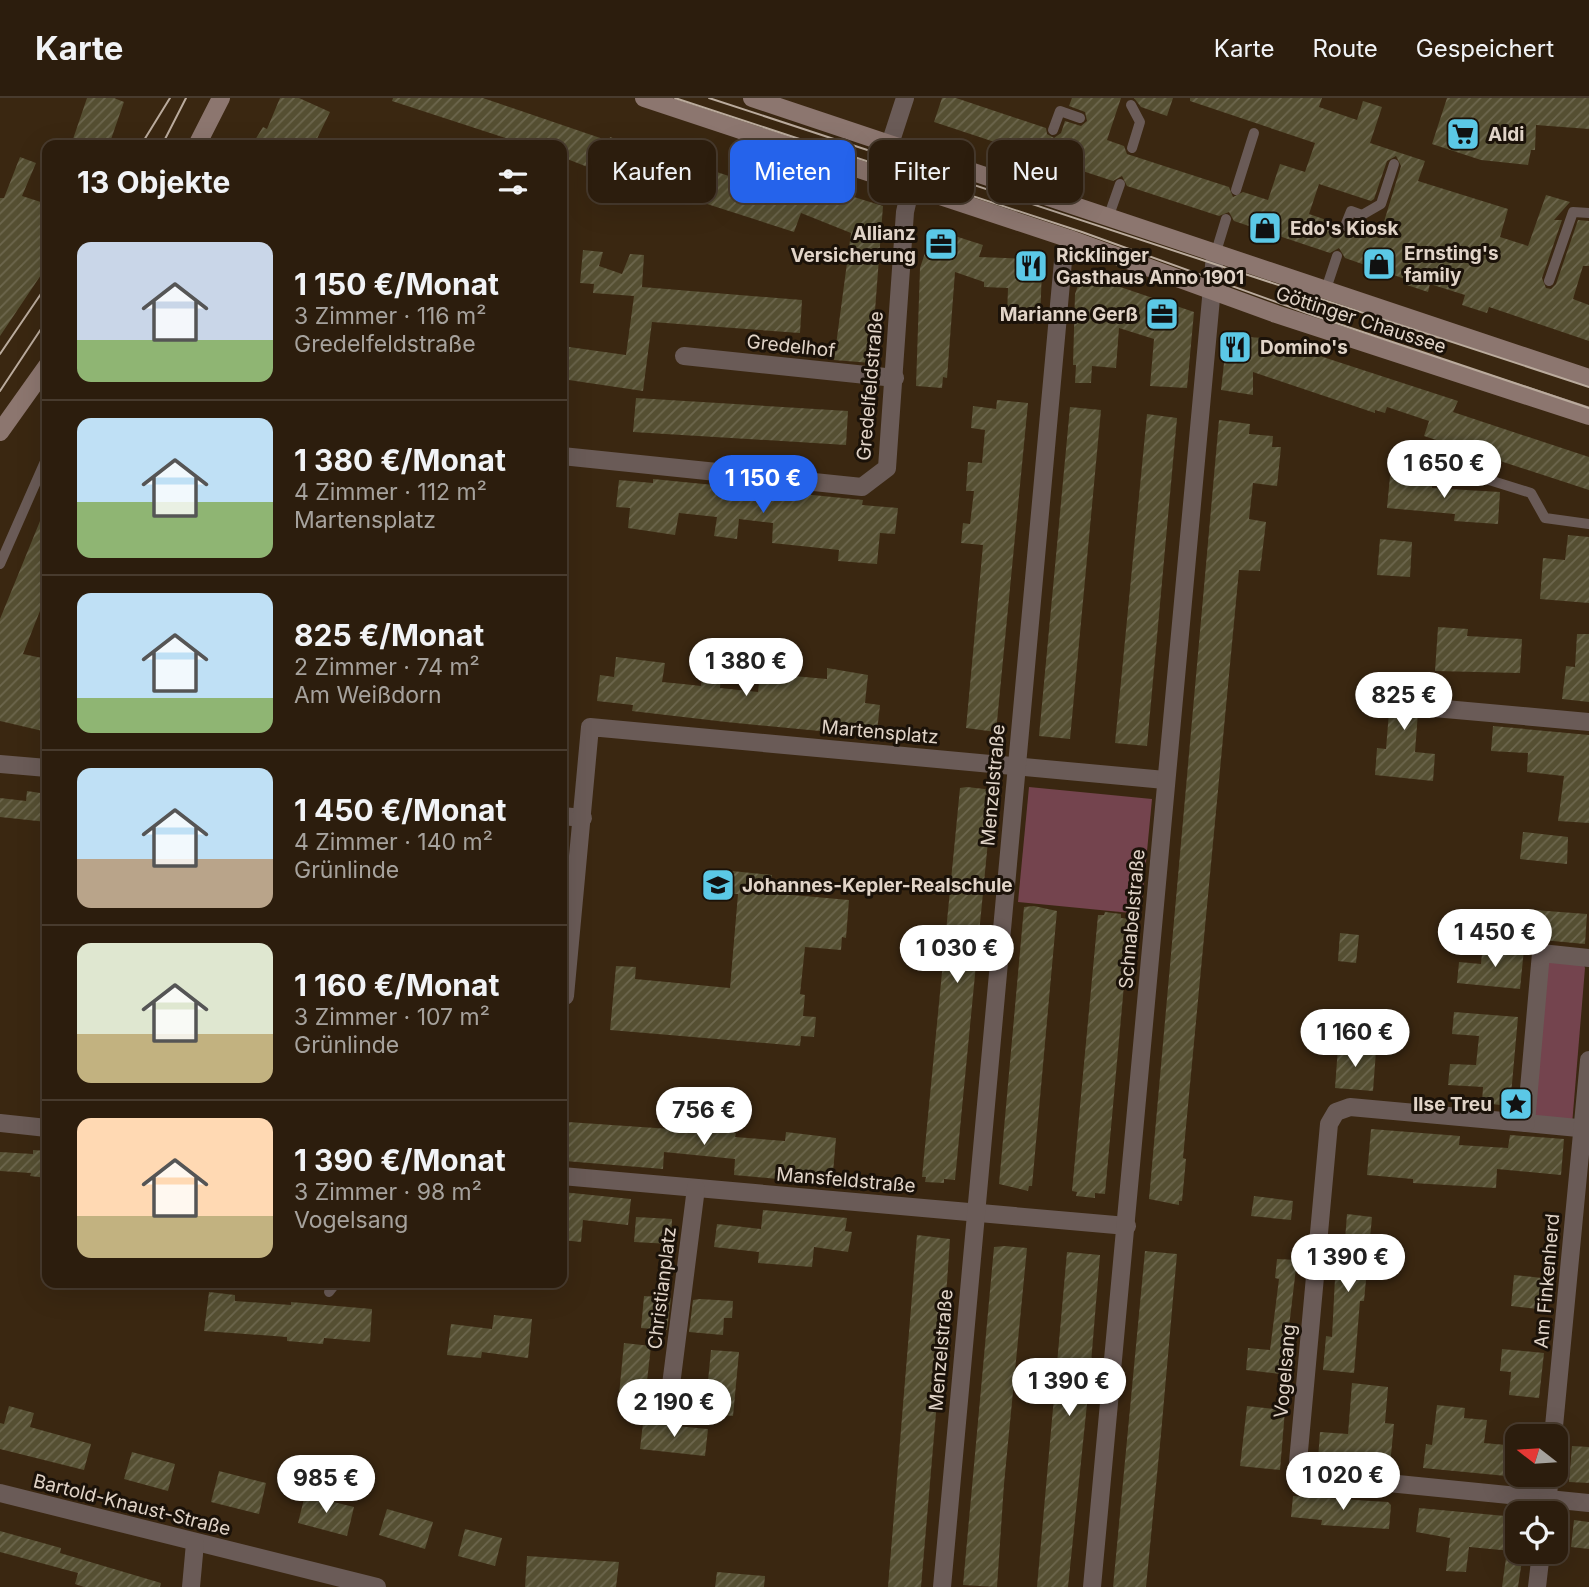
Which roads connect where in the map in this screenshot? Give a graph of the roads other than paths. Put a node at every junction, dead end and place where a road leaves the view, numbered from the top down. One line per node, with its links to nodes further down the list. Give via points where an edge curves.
1 (221, 98): 9 (street)
2 (644, 98): 14 (street, Göttinger Chaussee)
3 (752, 98): 10 (street, Göttinger Chaussee)
4 (905, 98): 11 (street)
5 (1131, 105): 12 (lane, via 1140,122)
6 (1080, 118): 7 (lane, via 1060,111)
7 (1053, 130)
8 (1254, 133): 16 (lane)
9 (200, 140)
10 (878, 140)
11 (891, 140)
12 (1132, 148)
13 (1394, 164): 23 (lane, via 1381,204 1362,215 1350,211)
14 (869, 173)
15 (1120, 184): 21 (lane)
16 (1236, 190)
17 (907, 203): 32 (street, Gredelfeldstraße)
18 (960, 203): 24 (street, Göttinger Chaussee)
19 (1062, 203): 21 (street, Göttinger Chaussee)
20 (1589, 213): 27 (lane, via 1573,212)
21 (1108, 218): 25 (street, Göttinger Chaussee)
22 (1226, 219): 25 (lane)
23 (1345, 226)
24 (1070, 239): 28 (street, Göttinger Chaussee); 44 (street, Menzelstraße, via 1063,261)
25 (1215, 255): 28 (street, Schnabelstraße); 29 (street, Göttinger Chaussee)
26 (1337, 256): 29 (lane)
27 (1549, 281)
28 (1212, 290): 34 (street, Göttinger Chaussee); 46 (street, Schnabelstraße)
29 (1325, 292): 33 (street, Göttinger Chaussee)
30 (684, 356): 32 (street, Gredelhof)
31 (42, 376): 35 (street)
32 (895, 378): 36 (street, Gredelfeldstraße, via 887,468 862,487)
33 (1589, 378)
34 (1589, 416)
35 (0, 432)
36 (567, 457)
37 (1438, 464): 39 (lane, via 1531,492 1545,518)
38 (42, 468): 40 (lane)
39 (1589, 524)
40 (0, 565)
41 (1434, 708): 42 (street)
42 (1589, 722)
43 (0, 764): 45 (street)
44 (1016, 765): 46 (street, Martensplatz); 48 (street, Martensplatz, via 590,727); 58 (street, Menzelstraße)
45 (42, 768)
46 (1165, 780): 59 (street, Schnabelstraße)
47 (567, 817): 48 (street)
48 (583, 818): 50 (street)
49 (1589, 958): 53 (street, via 1541,953)
50 (567, 976)
51 (1589, 1060): 55 (street, Am Finkenherd)
52 (0, 1123): 54 (street)
53 (1526, 1123): 55 (street); 63 (street, Vogelsang, via 1350,1107 1336,1112 1327,1137 1300,1470 1308,1475)
54 (42, 1127)
55 (1586, 1129): 61 (street, Am Finkenherd)
56 (567, 1175): 57 (street, Mansfeldstraße)
57 (696, 1188): 58 (street, Mansfeldstraße); 60 (street, Christianplatz)
58 (974, 1213): 59 (street, Mansfeldstraße); 70 (street, Menzelstraße)
59 (1127, 1226): 71 (street, Schnabelstraße)
60 (670, 1393)
61 (1554, 1424)
62 (0, 1493): 66 (street, Bartold-Knaust-Straße)
63 (1505, 1501)
64 (1589, 1503): 65 (street, Vogelsang)
65 (1568, 1505)
66 (195, 1543): 68 (street); 69 (street, Bartold-Knaust-Straße)
67 (1540, 1564): 72 (street)
68 (191, 1587)
69 (377, 1587)
70 (942, 1587)
71 (1093, 1587)
72 (1537, 1587)

